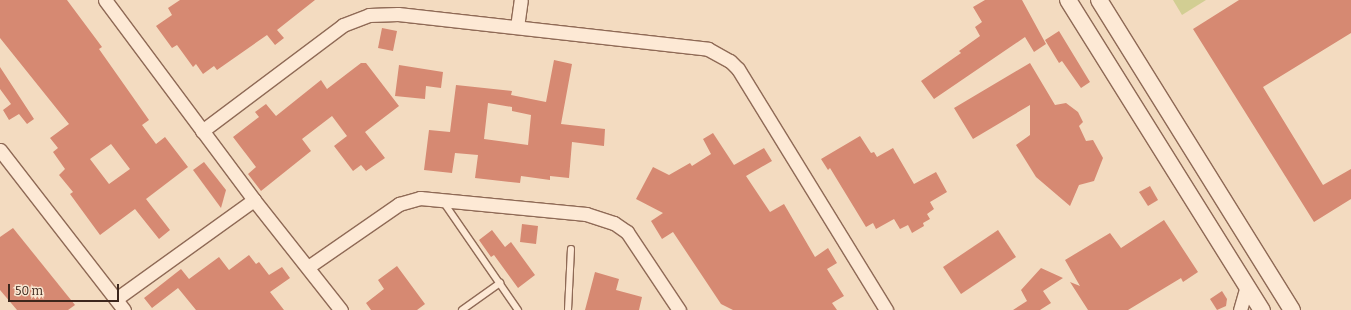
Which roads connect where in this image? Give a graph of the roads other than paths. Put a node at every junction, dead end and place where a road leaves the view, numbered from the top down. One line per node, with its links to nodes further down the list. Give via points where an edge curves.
1 (521, 0): 5 (street)
2 (1068, 0): 13 (street)
3 (1101, 1): 24 (street)
4 (110, 2): 6 (street)
5 (517, 27): 6 (street, via 384,13 356,19 331,34); 15 (street, via 708,49 730,61 738,69)
6 (202, 131): 9 (street)
7 (0, 150): 14 (street)
8 (441, 199): 11 (street, via 420,198 399,204); 12 (lane); 21 (street, via 586,214 614,223 637,244)
9 (254, 200): 11 (street); 14 (street)
10 (571, 249): 20 (lane)
11 (308, 267): 17 (street)
12 (500, 283): 18 (lane); 19 (lane)
13 (1247, 286): 22 (street); 23 (street)
14 (116, 299): 16 (street)
15 (884, 309)
16 (124, 310)
17 (341, 310)
18 (462, 310)
19 (518, 310)
20 (568, 310)
21 (679, 310)
22 (1240, 310)
23 (1262, 310)
24 (1292, 310)

